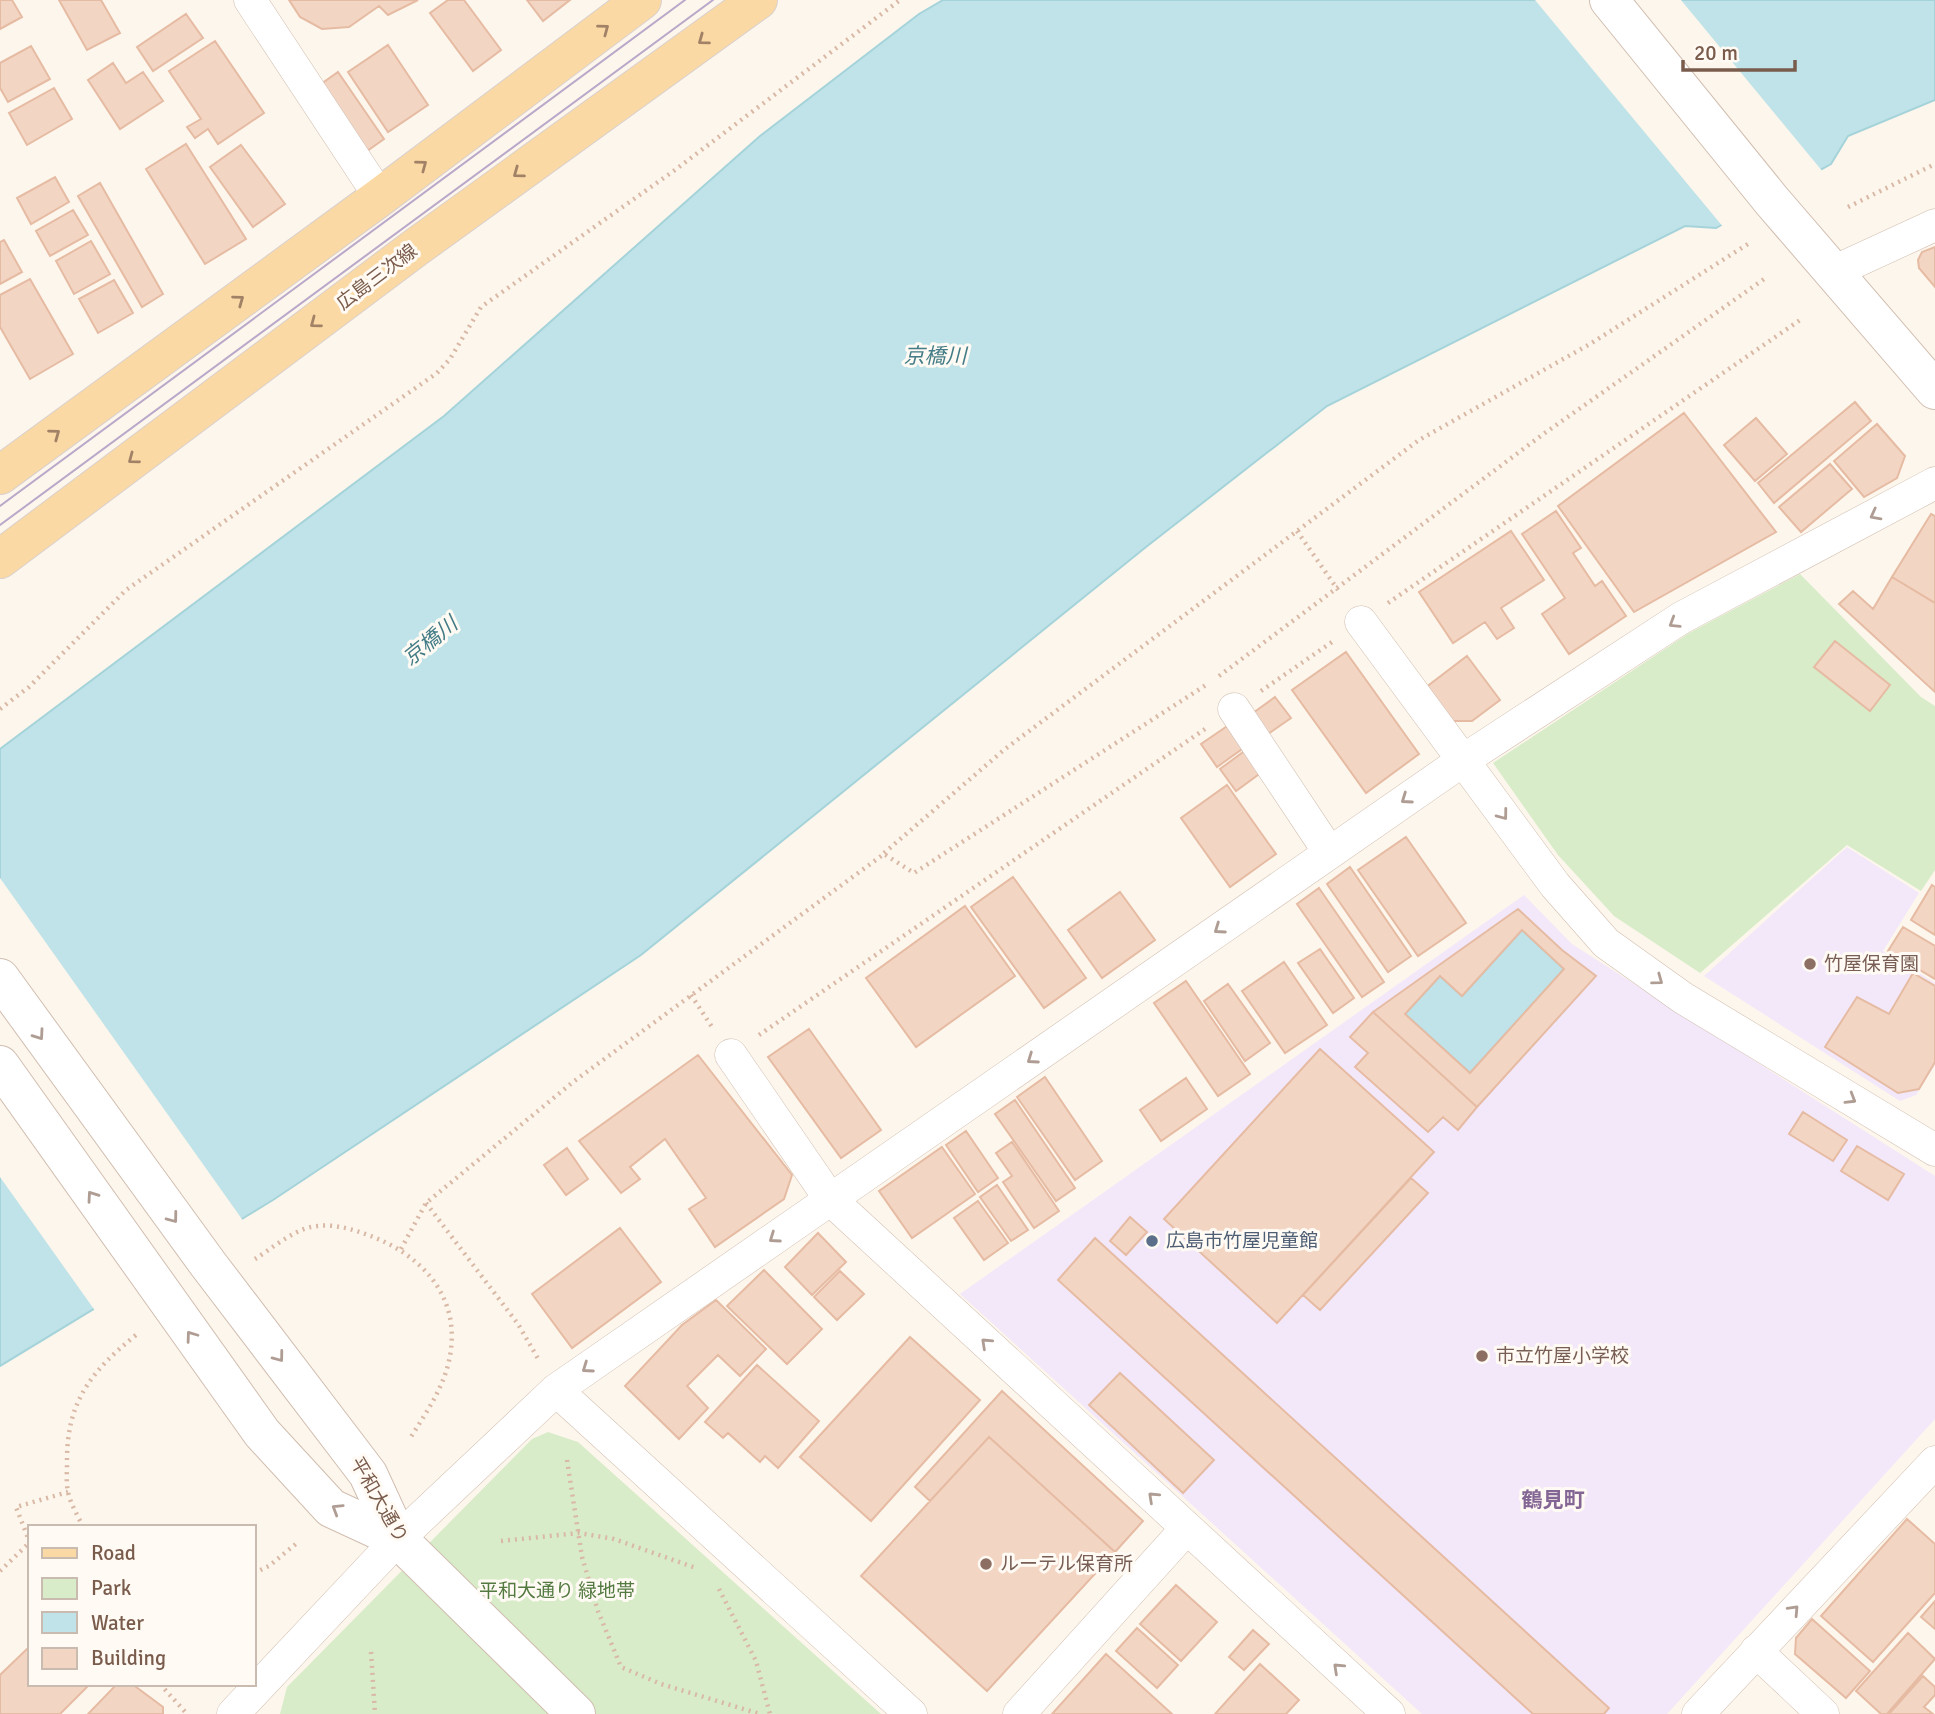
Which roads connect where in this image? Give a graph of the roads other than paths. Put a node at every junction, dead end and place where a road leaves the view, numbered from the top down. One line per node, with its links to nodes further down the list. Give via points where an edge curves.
1 (250, 0): 5 (street)
2 (642, 0): 5 (main road, one-way to 2)
3 (758, 0): 11 (main road, 広島三次線, one-way to 11, via 415,248)
4 (1609, 0): 7 (street)
5 (380, 197): 9 (main road, one-way to 5)
6 (1935, 225): 7 (street)
7 (1833, 272): 8 (street)
8 (1935, 390)
9 (0, 475)
10 (1935, 483): 14 (street, one-way to 14, via 1681,618)
11 (0, 559)
12 (1361, 622): 14 (street)
13 (1234, 709): 15 (street)
14 (1462, 761): 15 (street, one-way to 15); 19 (street, one-way to 19, via 1555,885 1606,943 1683,998)
15 (1329, 852): 20 (street, one-way to 20)
16 (0, 978): 24 (street, 平和大通り, one-way to 24, via 368,1474)
17 (731, 1055): 20 (street)
18 (0, 1065): 24 (street, one-way to 18, via 331,1508 262,1433)
19 (1931, 1138)
20 (830, 1199): 21 (street, one-way to 21); 23 (street, one-way to 20)
21 (556, 1390): 24 (street); 28 (street)
22 (1935, 1462): 25 (street, one-way to 22)
23 (1187, 1528): 29 (street); 30 (street, one-way to 23)
24 (398, 1539): 26 (street); 27 (street, 平和大通り)
25 (1756, 1651): 31 (street); 32 (street)
26 (240, 1712)
27 (576, 1714)
28 (911, 1714)
29 (1019, 1714)
30 (1389, 1714)
31 (1698, 1714)
32 (1823, 1714)

